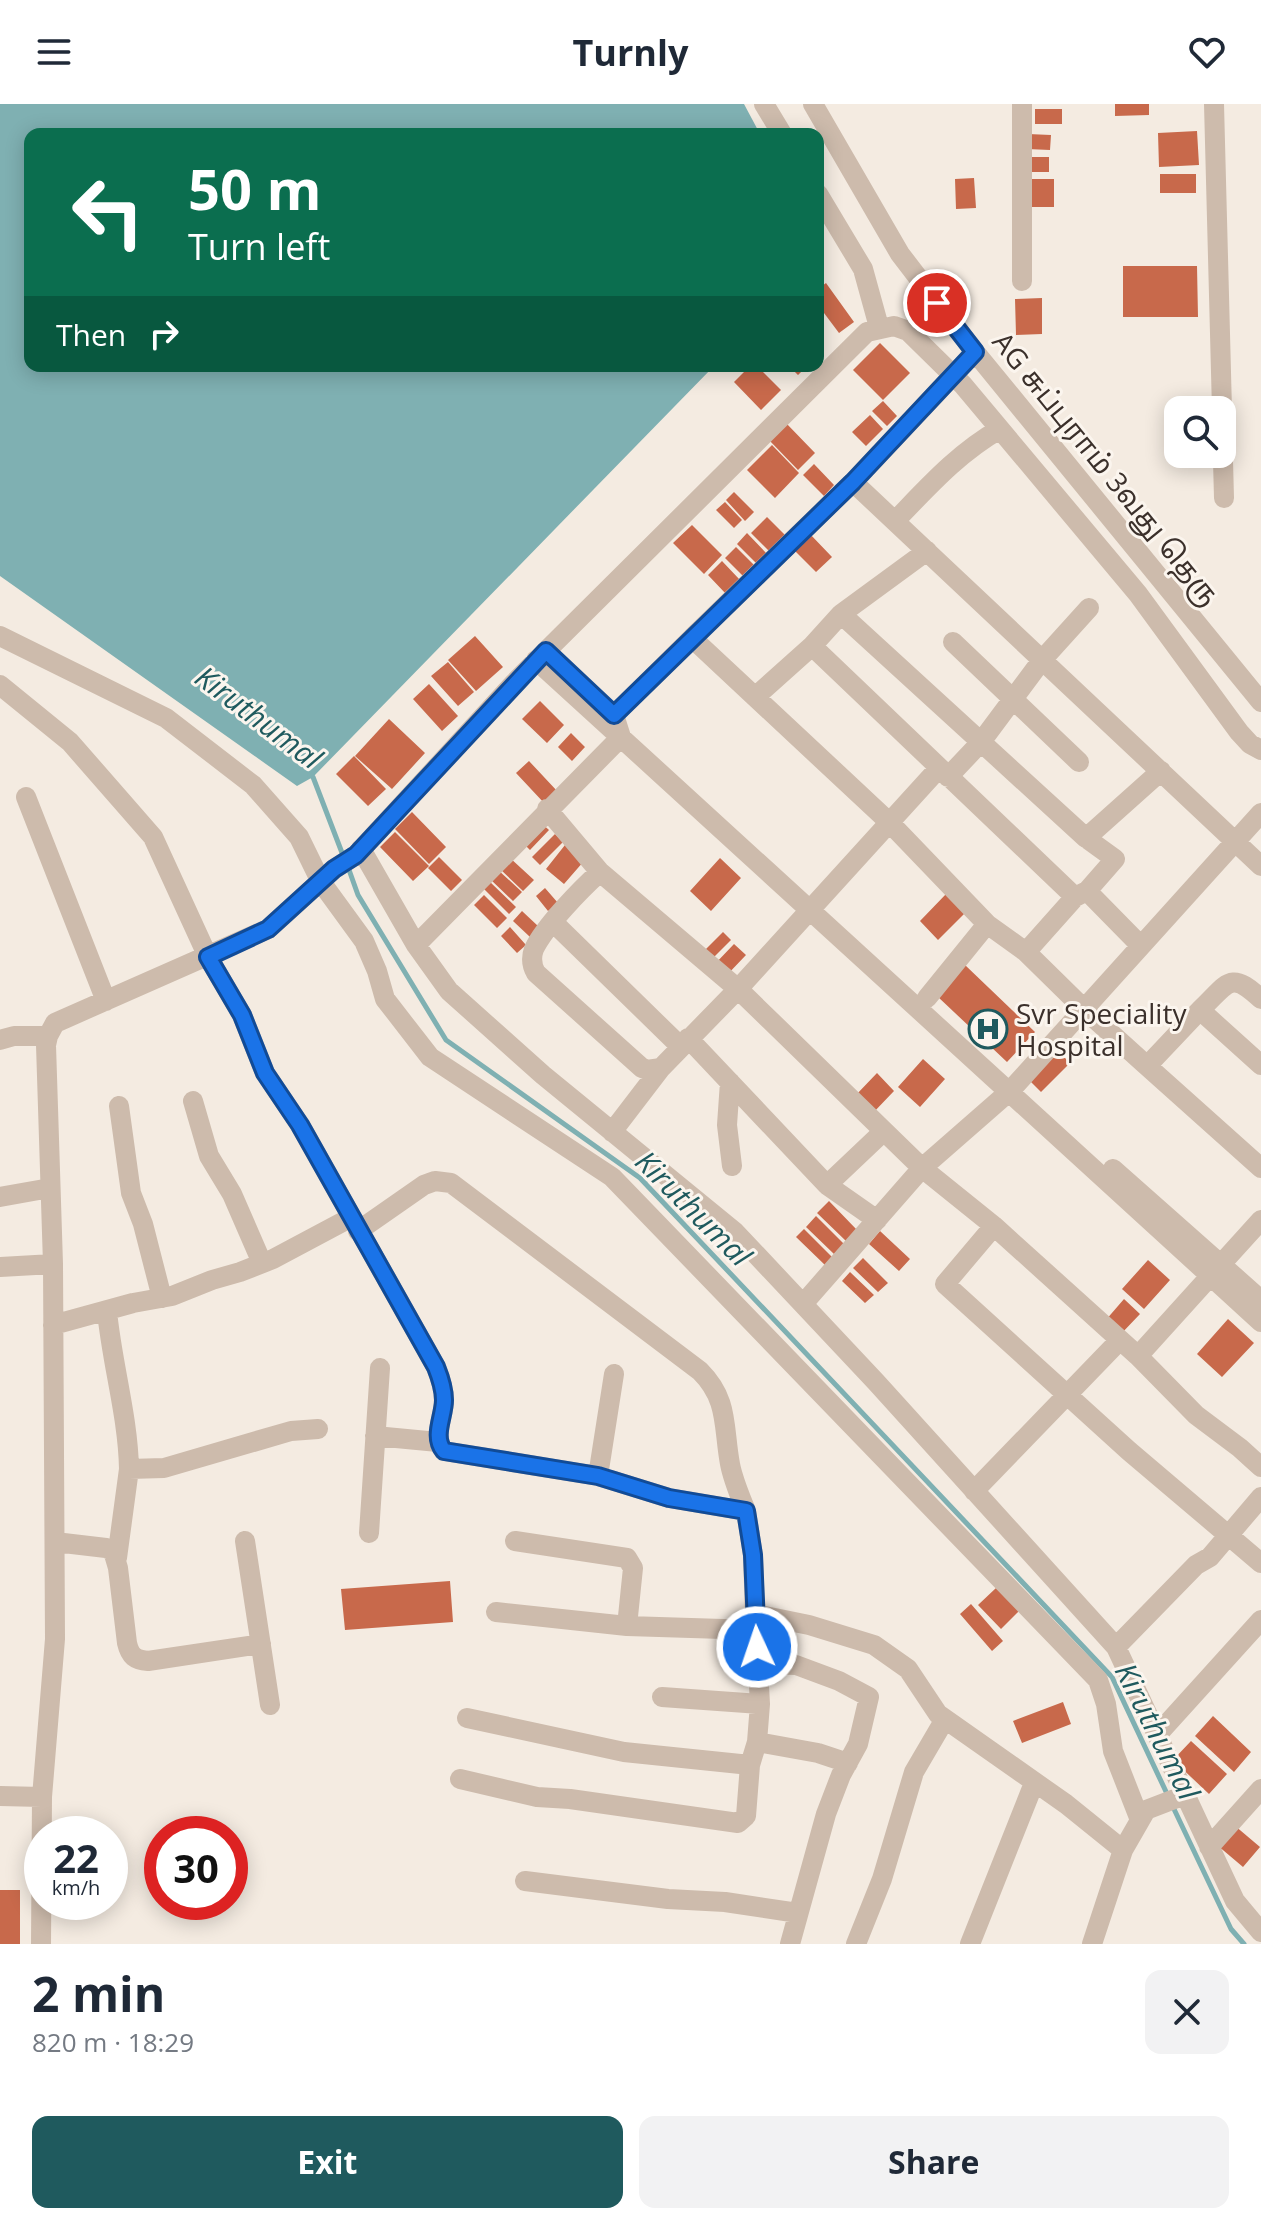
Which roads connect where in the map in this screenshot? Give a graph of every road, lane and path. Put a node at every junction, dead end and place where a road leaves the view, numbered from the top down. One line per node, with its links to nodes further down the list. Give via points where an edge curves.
1 (764, 104): 5 (street)
2 (813, 104): 9 (street, AG சுப்புராம் 3வது தெரு)
3 (1022, 104): 7 (street)
4 (1214, 104): 10 (street)
5 (778, 128)
6 (824, 204): 8 (street, via 863,269)
7 (1022, 281)
8 (879, 327): 9 (street, via 908,331); 25 (street, via 867,332)
9 (964, 362): 11 (street); 13 (street); 15 (street, AG சுப்புராம் 3வது தெரு)
10 (1222, 396)
11 (1000, 429): 15 (street); 16 (street, via 950,465)
12 (1223, 468): 14 (street)
13 (853, 482): 16 (street); 22 (street)
14 (1224, 498)
15 (1091, 514): 18 (street); 18 (street, AG சுப்புராம் 3வது தெரு)
16 (895, 521): 17 (street)
17 (927, 551): 20 (street); 26 (street)
18 (1150, 584): 28 (street); 28 (street, AG சுப்புராம் 3வது தெரு)
19 (1089, 608): 26 (street)
20 (841, 614): 24 (street); 34 (street)
21 (0, 636): 48 (street, via 166,718 253,785)
22 (692, 638): 29 (street); 32 (street)
23 (953, 642): 30 (street)
24 (812, 646): 29 (street); 38 (street)
25 (541, 656): 32 (street); 33 (street); 45 (street)
26 (1042, 660): 30 (street); 37 (street)
27 (0, 685): 56 (street, via 70,742 153,837)
28 (1231, 690): 31 (street, AG சுப்புராம் 3வது தெரு); 35 (street, via 1239,732)
29 (755, 697): 42 (street)
30 (1012, 698): 34 (street); 36 (street)
31 (1261, 702)
32 (614, 715): 33 (street); 50 (street)
33 (621, 737): 40 (street); 50 (street)
34 (981, 742): 38 (street); 43 (street)
35 (1261, 750)
36 (1079, 762)
37 (1161, 771): 43 (street); 44 (street)
38 (943, 772): 42 (street); 49 (street)
39 (26, 797): 60 (street)
40 (547, 809): 47 (street); 53 (street)
41 (1261, 813): 44 (street)
42 (889, 822): 50 (street); 52 (street)
43 (1086, 838): 49 (street, via 1115,859)
44 (1235, 841): 46 (street); 54 (street)
45 (358, 852): 48 (street); 53 (street)
46 (1261, 866)
47 (600, 872): 51 (street); 57 (street)
48 (328, 875): 56 (street, via 268,929); 138 (street, via 364,941 385,999 430,1057 612,1177 1098,1680 1113,1751)
49 (1081, 894): 54 (street); 55 (street)
50 (814, 904): 57 (street); 58 (street); 70 (street)
51 (554, 923): 65 (street); 68 (street, via 534,950 536,973 642,1068)
52 (987, 924): 55 (street); 58 (street)
53 (416, 945): 74 (street, via 449,991)
54 (1141, 946): 61 (street)
55 (1026, 952): 61 (street)
56 (208, 957): 60 (street); 83 (street, via 242,1015 265,1073)
57 (738, 989): 65 (street); 73 (street)
58 (927, 998): 70 (street)
59 (1261, 999): 62 (street, via 1235,981)
60 (106, 1001): 63 (street, via 55,1023)
61 (1084, 1009): 67 (street); 70 (street)
62 (1200, 1010): 66 (street); 67 (street)
63 (48, 1036): 64 (street); 79 (street)
64 (0, 1040)
65 (684, 1042): 68 (street); 69 (street)
66 (1261, 1065)
67 (1147, 1066): 77 (street)
68 (661, 1068): 74 (street)
69 (730, 1082): 75 (street, via 727,1125); 78 (street)
70 (1014, 1086): 76 (street); 88 (street)
71 (193, 1101): 85 (street, via 209,1156)
72 (119, 1106): 89 (street, via 131,1193)
73 (884, 1131): 76 (street); 78 (street)
74 (612, 1132): 91 (street, via 735,1232)
75 (732, 1166)
76 (922, 1168): 81 (street); 84 (street)
77 (1261, 1168)
78 (827, 1185): 81 (street)
79 (50, 1188): 80 (street); 86 (street)
80 (0, 1197)
81 (877, 1220): 91 (street)
82 (1261, 1220): 88 (street)
83 (354, 1224): 85 (street); 102 (street, via 436,1367 444,1400); 108 (street, via 424,1185 451,1183 713,1384 723,1410 730,1466)
84 (994, 1226): 95 (street); 99 (street, via 945,1284)
85 (262, 1263): 89 (street)
86 (53, 1264): 87 (street); 94 (street)
87 (0, 1267)
88 (1216, 1271): 90 (street); 93 (street); 96 (street)
89 (162, 1298): 92 (street)
90 (1261, 1300)
91 (803, 1304): 106 (street)
92 (107, 1311): 94 (street); 104 (street)
93 (1261, 1322)
94 (53, 1325): 113 (street)
95 (1120, 1340): 96 (street); 99 (street)
96 (1138, 1356): 103 (street, via 1196,1415)
97 (380, 1368): 101 (street)
98 (614, 1374): 105 (street)
99 (1066, 1394): 106 (street); 110 (street)
100 (318, 1429): 104 (street, via 291,1431 164,1468)
101 (375, 1436): 102 (street); 109 (street)
102 (438, 1442): 105 (street, via 444,1451)
103 (1261, 1467)
104 (129, 1469): 114 (street)
105 (598, 1476): 108 (street, via 669,1498)
106 (974, 1491): 121 (street)
107 (1261, 1497): 110 (street)
108 (746, 1511): 118 (street)
109 (369, 1533)
110 (1227, 1534): 115 (street); 121 (street)
111 (245, 1541): 120 (street)
112 (515, 1541): 119 (street, via 627,1558 633,1568)
113 (55, 1542): 114 (street, via 106,1548); 137 (street, via 55,1639)
114 (117, 1558): 120 (street, via 127,1643 135,1658 148,1661)
115 (1261, 1563)
116 (496, 1612): 119 (street)
117 (1261, 1620): 128 (street)
118 (755, 1622): 119 (street); 122 (street); 127 (street, via 809,1625 874,1645 908,1669)
119 (627, 1626)
120 (261, 1644): 125 (street)
121 (1116, 1647): 128 (street)
122 (759, 1664): 124 (street); 130 (street, via 796,1665 869,1697)
123 (662, 1697): 124 (street)
124 (760, 1704): 129 (street)
125 (270, 1705)
126 (467, 1718): 131 (street, via 624,1752)
127 (945, 1719): 133 (street); 146 (street, via 914,1772)
128 (1157, 1735): 136 (street)
129 (757, 1742): 130 (street); 131 (street)
130 (848, 1763): 142 (street, via 826,1814)
131 (750, 1765): 132 (street, via 746,1816 738,1823 533,1796)
132 (460, 1779)
133 (1034, 1783): 140 (street); 147 (street)
134 (1261, 1789): 139 (street)
135 (0, 1796): 137 (street)
136 (1181, 1796): 138 (street); 139 (street)
137 (42, 1797): 144 (street)
138 (1143, 1815): 140 (street)
139 (1209, 1847): 143 (street, via 1235,1901)
140 (1123, 1850): 148 (street)
141 (525, 1881): 142 (street)
142 (798, 1913): 145 (street)
143 (1261, 1932)
144 (41, 1944)
145 (790, 1944)
146 (856, 1944)
147 (970, 1944)
148 (1092, 1944)

